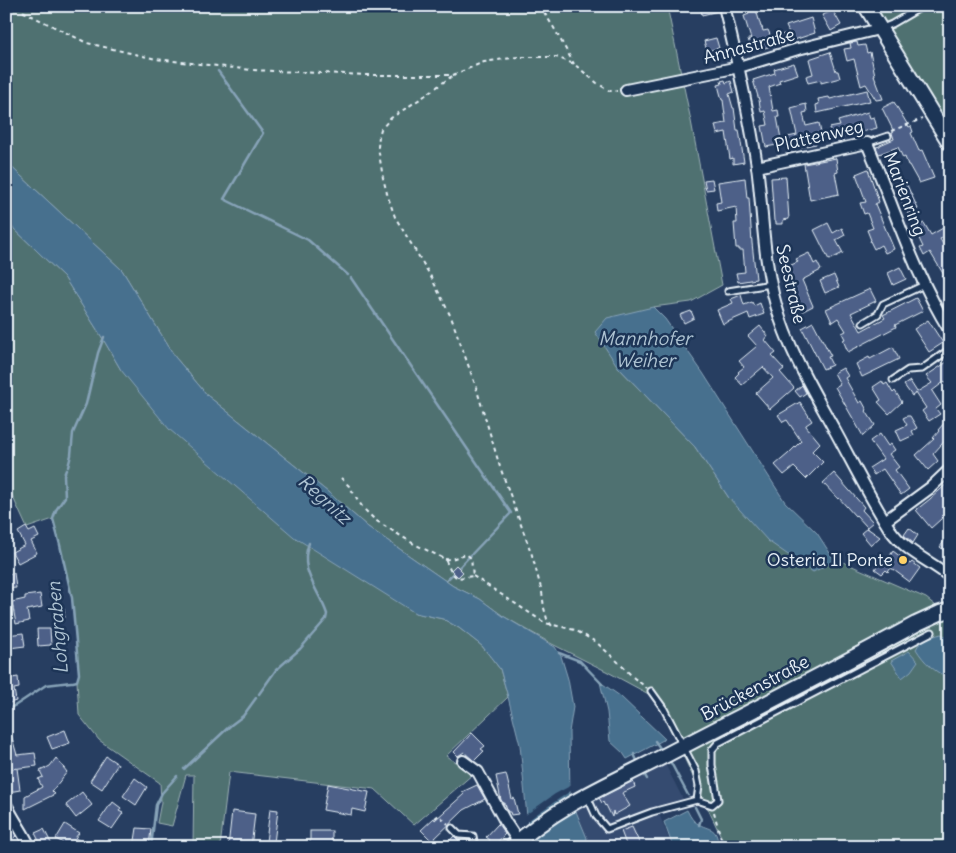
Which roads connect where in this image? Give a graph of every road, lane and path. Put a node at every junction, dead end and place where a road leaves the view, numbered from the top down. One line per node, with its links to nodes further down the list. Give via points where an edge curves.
1 (17, 6): 9 (path, via 87,44 156,59 252,70)
2 (540, 6): 7 (path)
3 (724, 6): 8 (street, Seestraße)
4 (866, 6): 6 (main road)
5 (923, 6): 6 (lane)
6 (879, 29): 8 (street, Annastraße); 14 (main road)
7 (574, 64): 9 (path, via 556,57 518,57 484,62); 10 (path, via 610,91)
8 (739, 67): 10 (street, Annastraße); 15 (street, Seestraße)
9 (453, 75): 30 (path, via 391,118 381,129 378,147 383,178 395,217 451,317 532,555 547,619)
10 (626, 90)
11 (924, 118): 12 (path, via 889,132)
12 (888, 136): 13 (lane, Plattenweg)
13 (867, 143): 15 (street, Plattenweg); 17 (street, Marienring)
14 (950, 143)
15 (757, 167): 16 (street, Seestraße)
16 (771, 284): 18 (lane); 25 (street, Seestraße, via 785,334 803,372)
17 (924, 285): 19 (lane, via 883,304 878,314); 20 (street, Marienring)
18 (728, 292)
19 (863, 323)
20 (950, 332)
21 (950, 349): 22 (lane, via 922,368 908,370)
22 (893, 380)
23 (950, 469): 25 (street)
24 (341, 478): 26 (path, via 375,520)
25 (885, 521): 28 (street, Seestraße, via 897,539)
26 (445, 559): 27 (path, via 457,578); 27 (path, via 466,554 471,558)
27 (473, 576): 30 (path)
28 (950, 577)
29 (950, 610): 33 (main road, Brückenstraße)
30 (552, 626): 32 (path, via 575,630 596,642)
31 (932, 632): 38 (lane, via 718,743 712,750 712,765 718,800)
32 (651, 691): 33 (lane)
33 (684, 748): 35 (main road, Brückenstraße); 36 (lane, via 696,771)
34 (463, 761): 41 (street, via 478,772)
35 (582, 797): 36 (lane, via 607,829); 41 (main road, Brückenstraße)
36 (697, 800): 38 (lane)
37 (6, 804): 42 (street)
38 (712, 805): 44 (path)
39 (435, 818): 40 (path, via 439,815)
40 (452, 828): 43 (lane, via 459,835 473,836)
41 (518, 841)
42 (30, 847)
43 (475, 847)
44 (723, 847)

